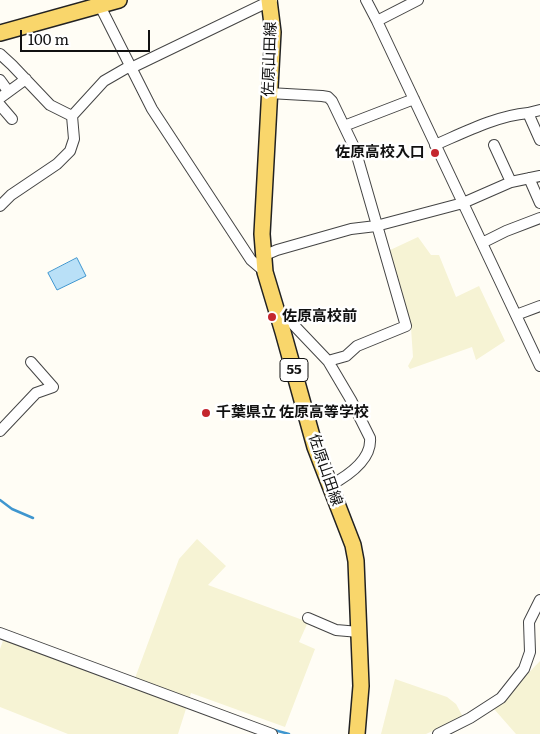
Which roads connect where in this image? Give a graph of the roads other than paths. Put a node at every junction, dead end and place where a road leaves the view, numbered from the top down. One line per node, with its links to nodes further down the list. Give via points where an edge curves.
1 (119, 0): 5 (main road)
2 (271, 0): 9 (street); 12 (main road, 佐原山田線 / 55, via 273,32)
3 (366, 0): 6 (street)
4 (418, 0): 6 (street)
5 (99, 3): 7 (main road); 9 (street)
6 (377, 20): 14 (street)
7 (0, 33)
8 (0, 54): 10 (street)
9 (130, 67): 18 (street, via 104,81); 34 (street, via 152,110 251,260)
10 (26, 79): 13 (street); 18 (street, via 50,105)
11 (0, 80): 13 (street)
12 (269, 93): 20 (street, via 328,97); 33 (main road, 佐原山田線 / 55)
13 (4, 95)
14 (414, 99): 20 (street); 22 (street)
15 (0, 105): 19 (street)
16 (540, 110): 17 (street)
17 (528, 113): 21 (street); 22 (street, via 514,114)
18 (72, 116): 29 (street, via 74,140 70,151)
19 (12, 119)
20 (344, 126): 31 (street, via 359,163)
21 (540, 140)
22 (436, 144): 28 (street)
23 (494, 145): 26 (street)
24 (540, 176): 25 (street)
25 (529, 178): 26 (street); 27 (street)
26 (511, 182): 28 (street)
27 (540, 203)
28 (463, 204): 31 (street); 32 (street)
29 (0, 206)
30 (540, 218): 32 (street)
31 (376, 226): 33 (street, via 351,229); 38 (street, via 406,326 357,346 346,356)
32 (482, 243): 36 (street)
33 (262, 256): 34 (main road, 佐原山田線 / 55)
34 (264, 272): 37 (main road, 佐原山田線 / 55)
35 (540, 306): 36 (street)
36 (516, 315): 40 (street)
37 (277, 316): 38 (street, via 288,319); 42 (main road, 佐原山田線 / 55, via 315,447)
38 (328, 361): 42 (street, via 370,438 370,445 352,472)
39 (31, 362): 41 (street, via 53,387 36,393)
40 (540, 366)
41 (0, 431)
42 (330, 486): 46 (main road, 佐原山田線 / 55, via 353,545)
43 (540, 600): 49 (street, via 529,622 530,652 524,669 501,698)
44 (308, 618): 46 (street, via 336,630)
45 (0, 632): 47 (street)
46 (359, 632): 48 (main road, 佐原山田線 / 55, via 361,686)
47 (272, 734)
48 (357, 734)
49 (438, 734)

